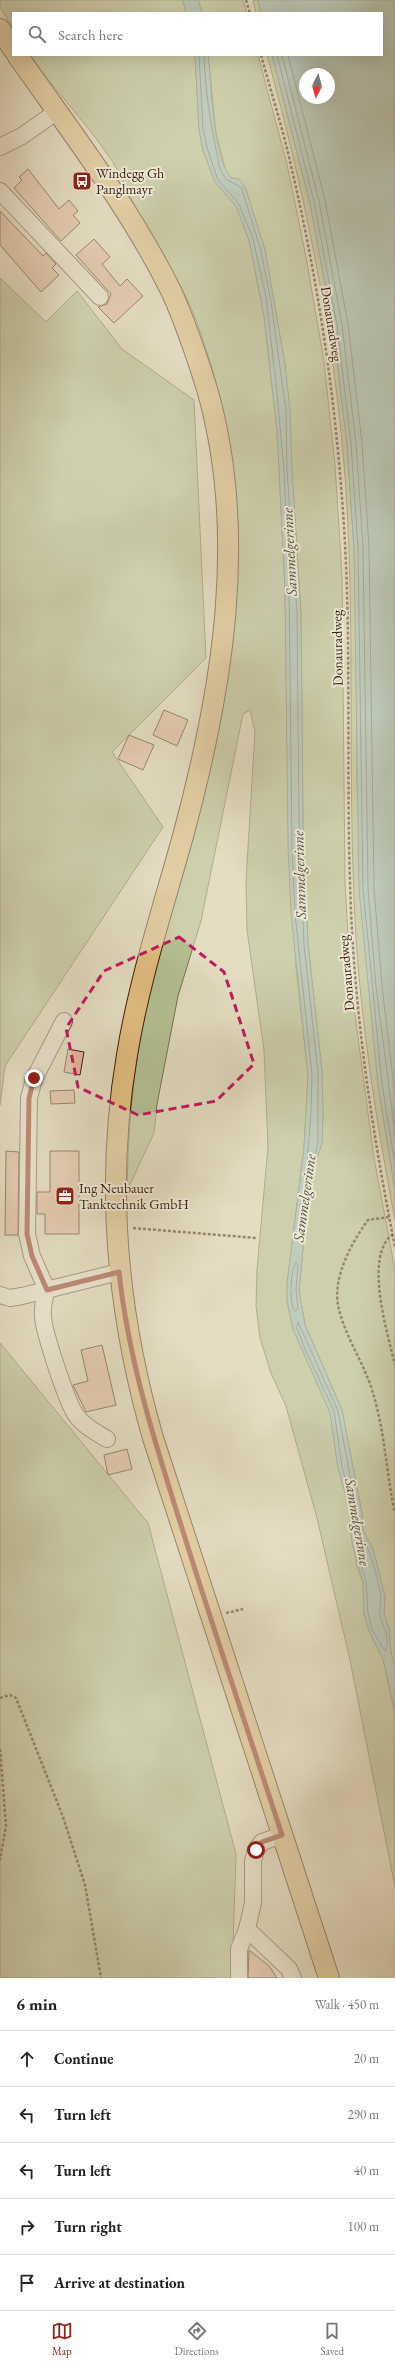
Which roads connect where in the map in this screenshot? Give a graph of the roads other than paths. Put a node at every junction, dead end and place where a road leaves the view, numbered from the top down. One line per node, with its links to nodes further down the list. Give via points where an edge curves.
1 (0, 29): 2 (main road)
2 (12, 47)
3 (18, 56): 4 (main road)
4 (56, 112): 5 (street, via 22,136); 9 (main road, via 134,225 174,297 208,393 219,446 227,507 226,597 212,711 192,804 148,962 127,1055 116,1150)
5 (0, 147)
6 (0, 191): 7 (street)
7 (100, 298)
8 (64, 1021): 10 (street, via 40,1066 29,1098 27,1234 32,1256)
9 (119, 1272): 10 (street); 13 (main road, via 132,1359 153,1438)
10 (47, 1290): 11 (street, via 10,1298); 12 (street, via 42,1303 42,1318 75,1415)
11 (0, 1294)
12 (107, 1439)
13 (282, 1835): 14 (street, via 262,1842 256,1850 253,1903); 17 (main road)
14 (247, 1929): 15 (street, via 239,1949); 16 (street, via 289,1970)
15 (239, 1978)
16 (293, 1978)
17 (329, 1978)

